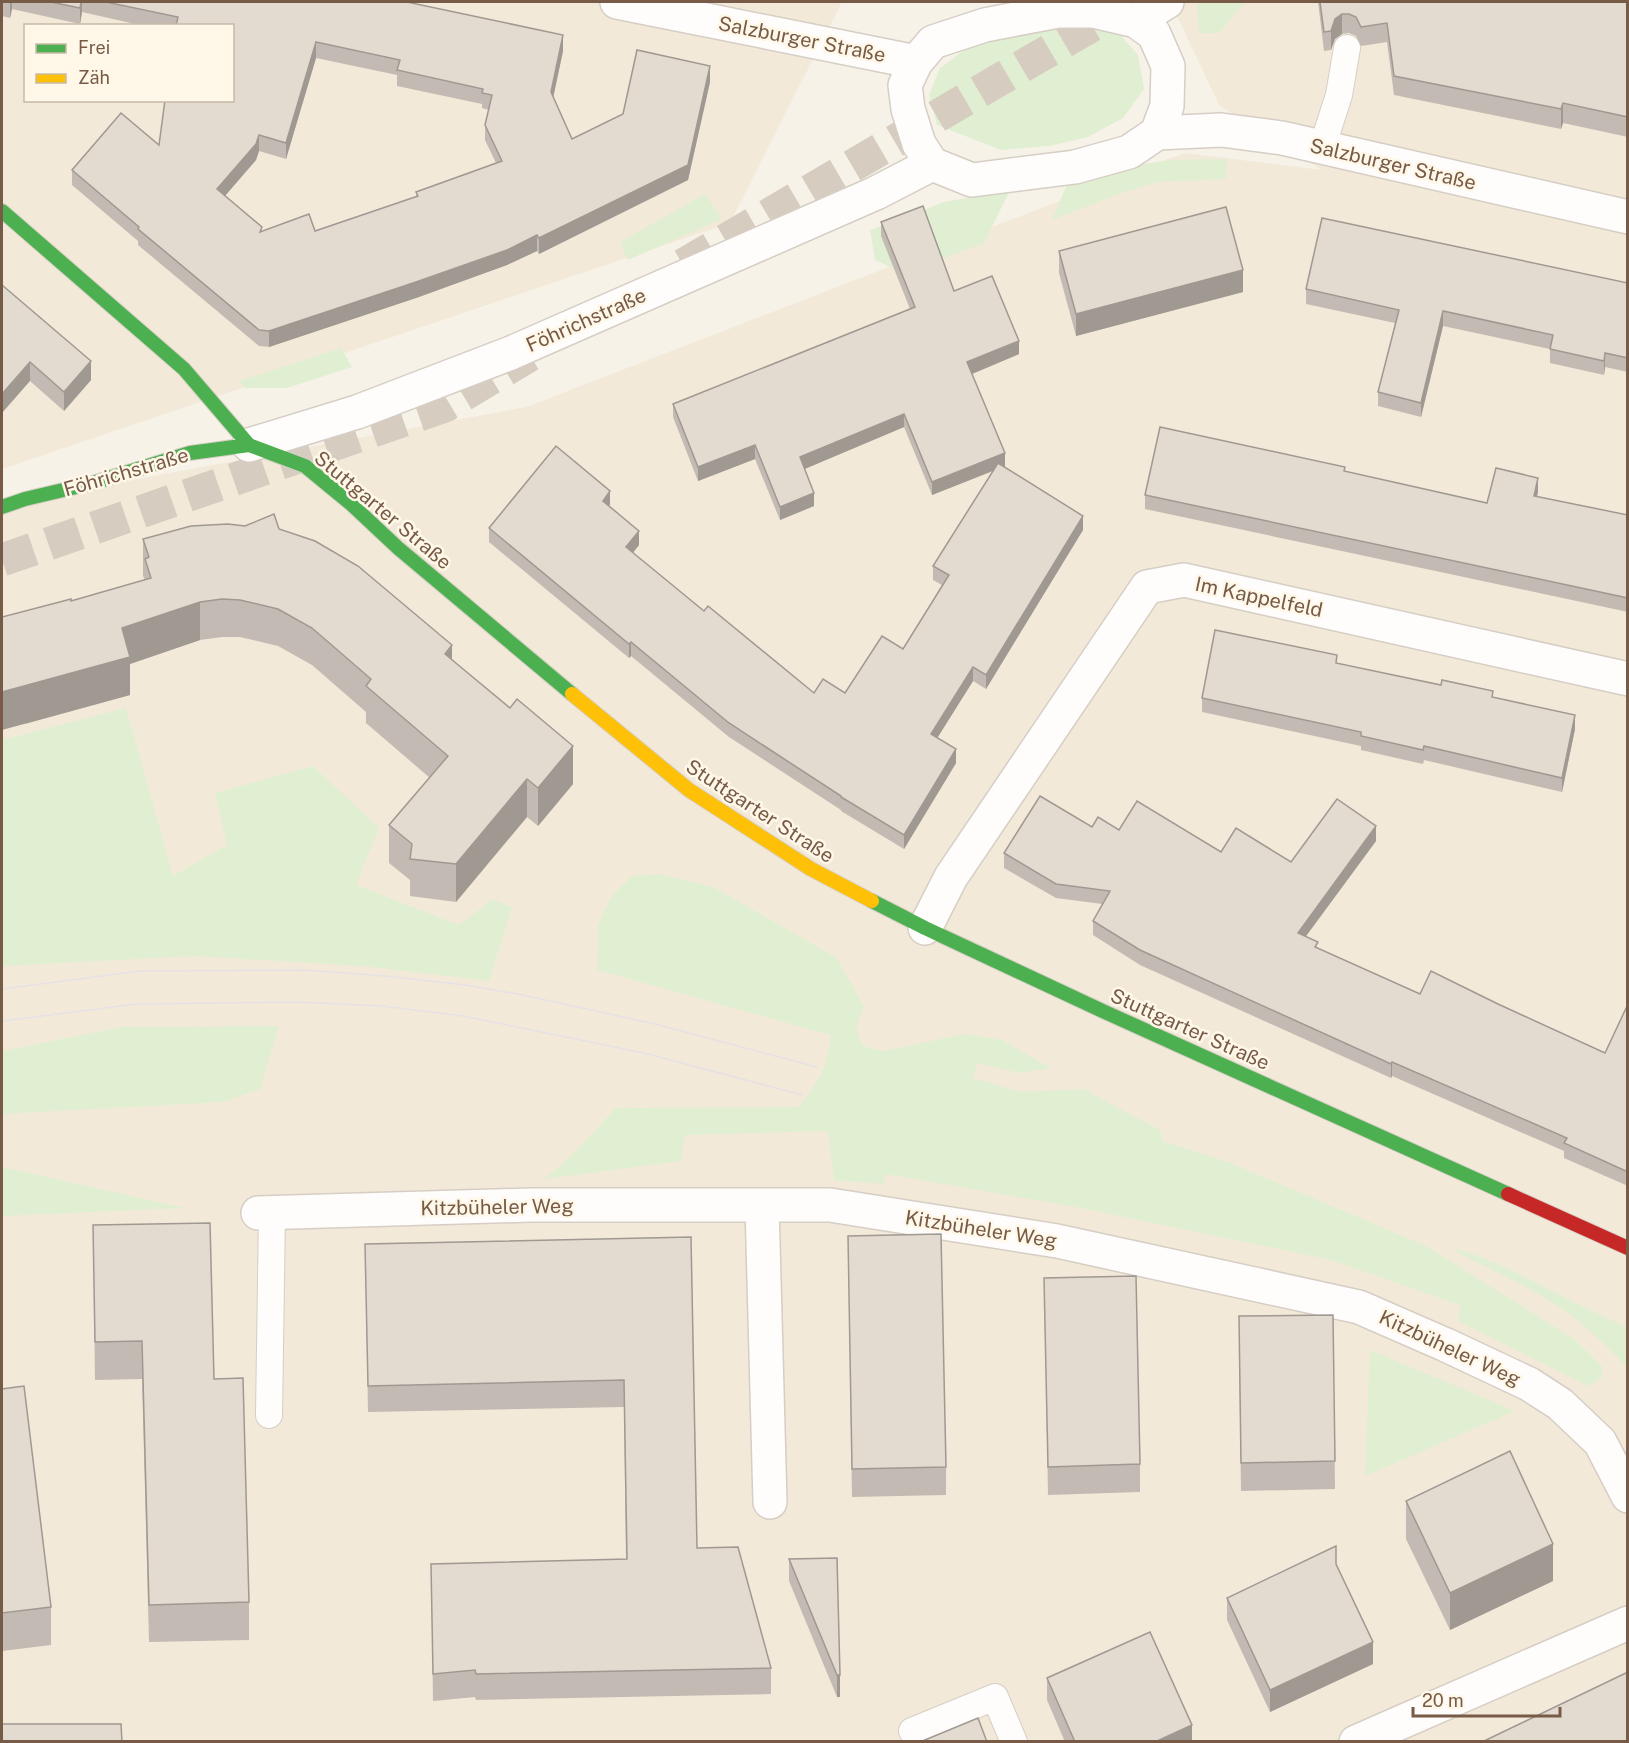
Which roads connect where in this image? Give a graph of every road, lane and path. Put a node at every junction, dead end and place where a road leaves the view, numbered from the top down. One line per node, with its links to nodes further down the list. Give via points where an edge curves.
1 (617, 2): 5 (street, Salzburger Straße)
2 (1167, 2): 3 (street)
3 (1136, 21): 5 (street, via 1094,11 1058,11 985,25 933,42); 6 (street, via 1154,34 1168,66 1167,106)
4 (1347, 48): 7 (lane, via 1339,95)
5 (916, 62): 8 (street, via 905,85 908,109 919,144)
6 (1156, 133): 7 (street, Salzburger Straße, via 1221,130); 8 (street, via 1128,152 1075,167 972,180)
7 (1322, 148): 10 (street, Salzburger Straße)
8 (932, 164): 11 (street, Föhrichstraße, via 876,193 511,352 357,412)
9 (2, 211): 11 (main road, Stuttgarter Straße, via 184,369)
10 (1628, 217)
11 (249, 445): 12 (main road, Föhrichstraße, via 190,453); 14 (main road, Stuttgarter Straße, via 305,466 689,790 811,869)
12 (2, 507)
13 (1628, 679): 14 (street, Im Kappelfeld, via 1184,580 1147,587 951,877)
14 (925, 928): 17 (main road, Stuttgarter Straße)
15 (762, 1206): 16 (street, Kitzbüheler Weg, via 531,1205); 19 (street, Kitzbüheler Weg, via 830,1205 1022,1235 1359,1307 1529,1384 1560,1404 1600,1442); 20 (street)
16 (265, 1213): 18 (lane)
17 (1628, 1248)
18 (268, 1415)
19 (1628, 1496)
20 (771, 1502)
21 (1628, 1623): 24 (street)
22 (912, 1731): 23 (lane, via 995,1697)
23 (1014, 1742)
24 (1356, 1742)

